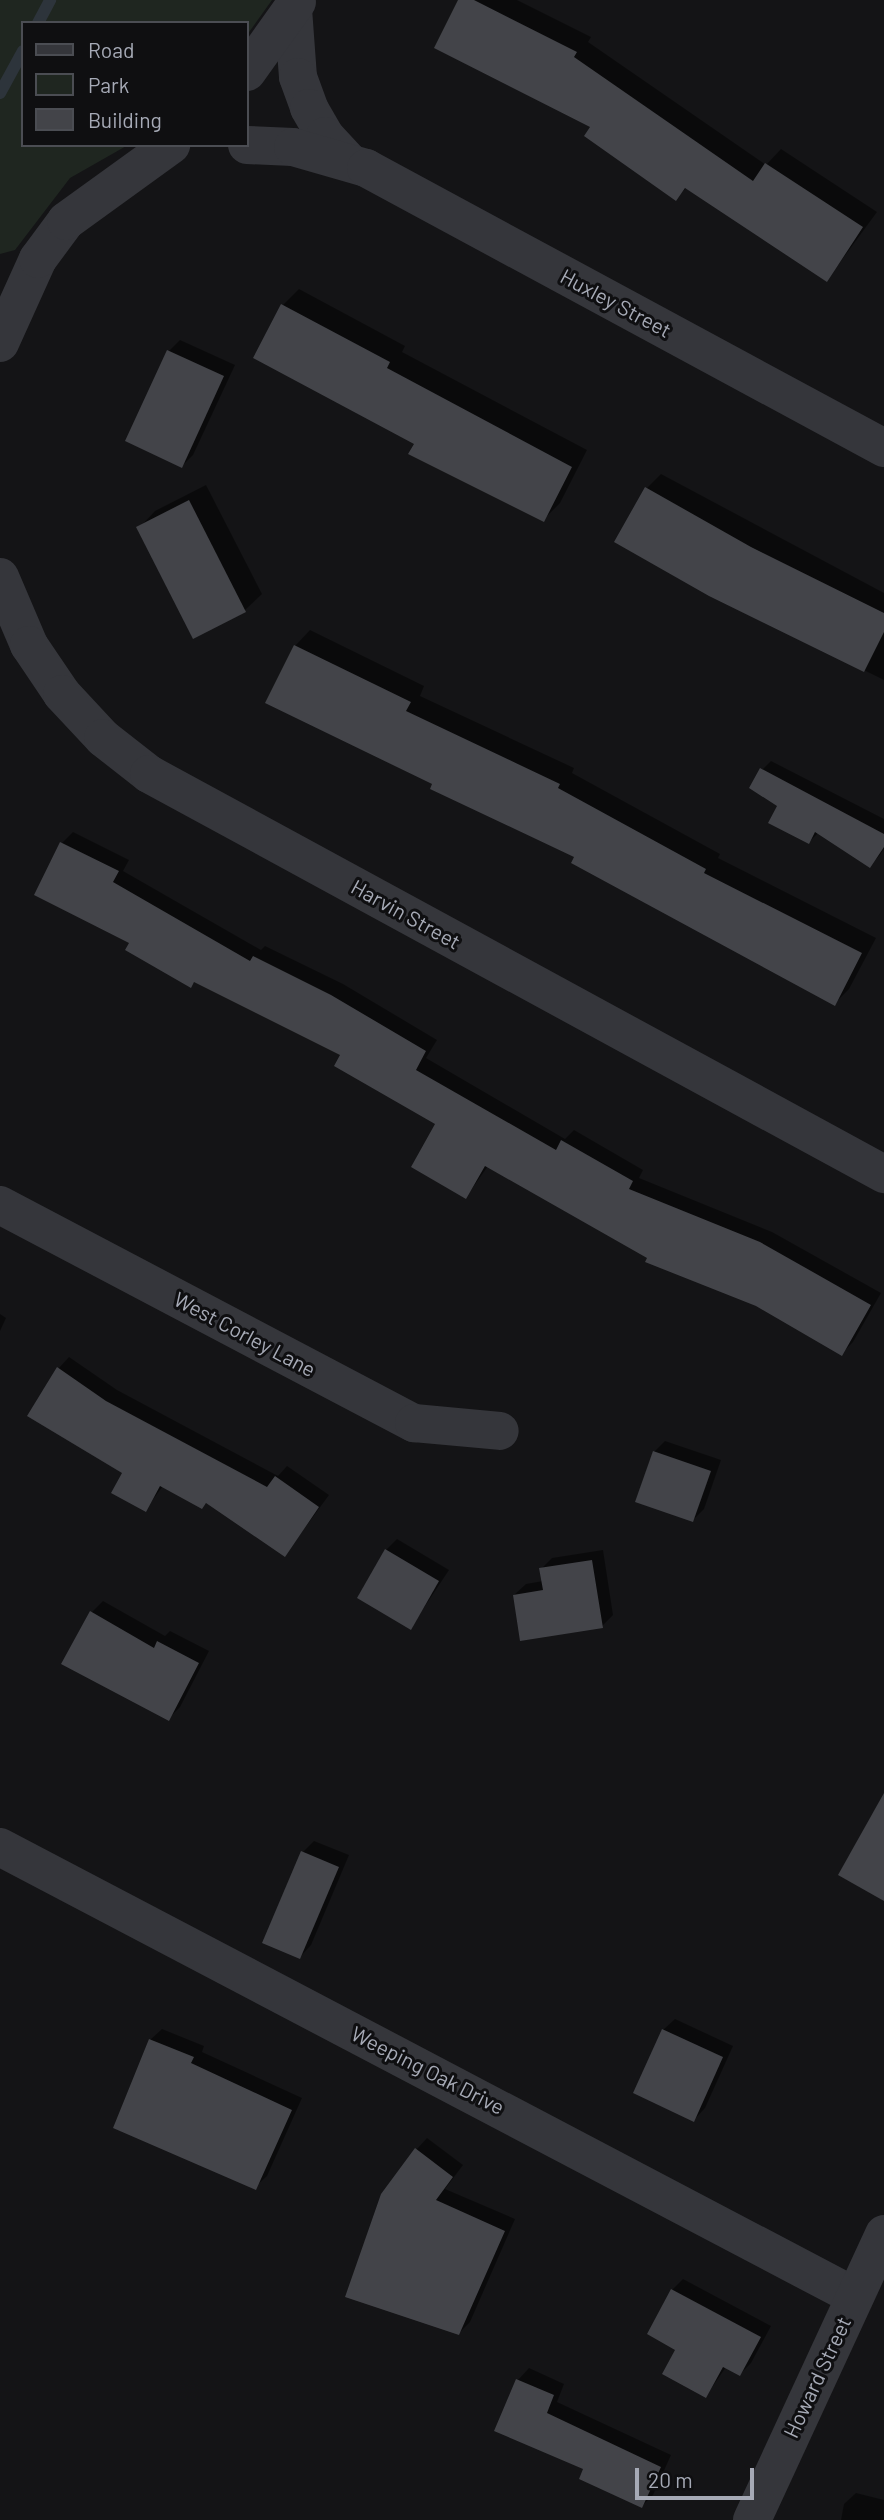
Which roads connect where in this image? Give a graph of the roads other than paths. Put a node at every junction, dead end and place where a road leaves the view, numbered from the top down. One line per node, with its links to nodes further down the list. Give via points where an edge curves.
1 (296, 4): 2 (street); 5 (street, Huxley Street, via 298,77 309,108)
2 (248, 71)
3 (248, 145): 5 (street, Huxley Street, via 293,147)
4 (168, 147): 6 (street, via 66,221)
5 (347, 160): 8 (street, Huxley Street)
6 (8, 299): 7 (street)
7 (0, 343)
8 (884, 448)
9 (0, 578): 10 (street, Harvin Street, via 29,645 62,694 103,738 149,774)
10 (884, 1174)
11 (0, 1205): 12 (street, West Corley Lane, via 414,1423)
12 (500, 1431)
13 (0, 1847): 15 (street, Weeping Oak Drive)
14 (884, 2234): 15 (street, Howard Street)
15 (854, 2296): 16 (street, Howard Street)
16 (752, 2520)

